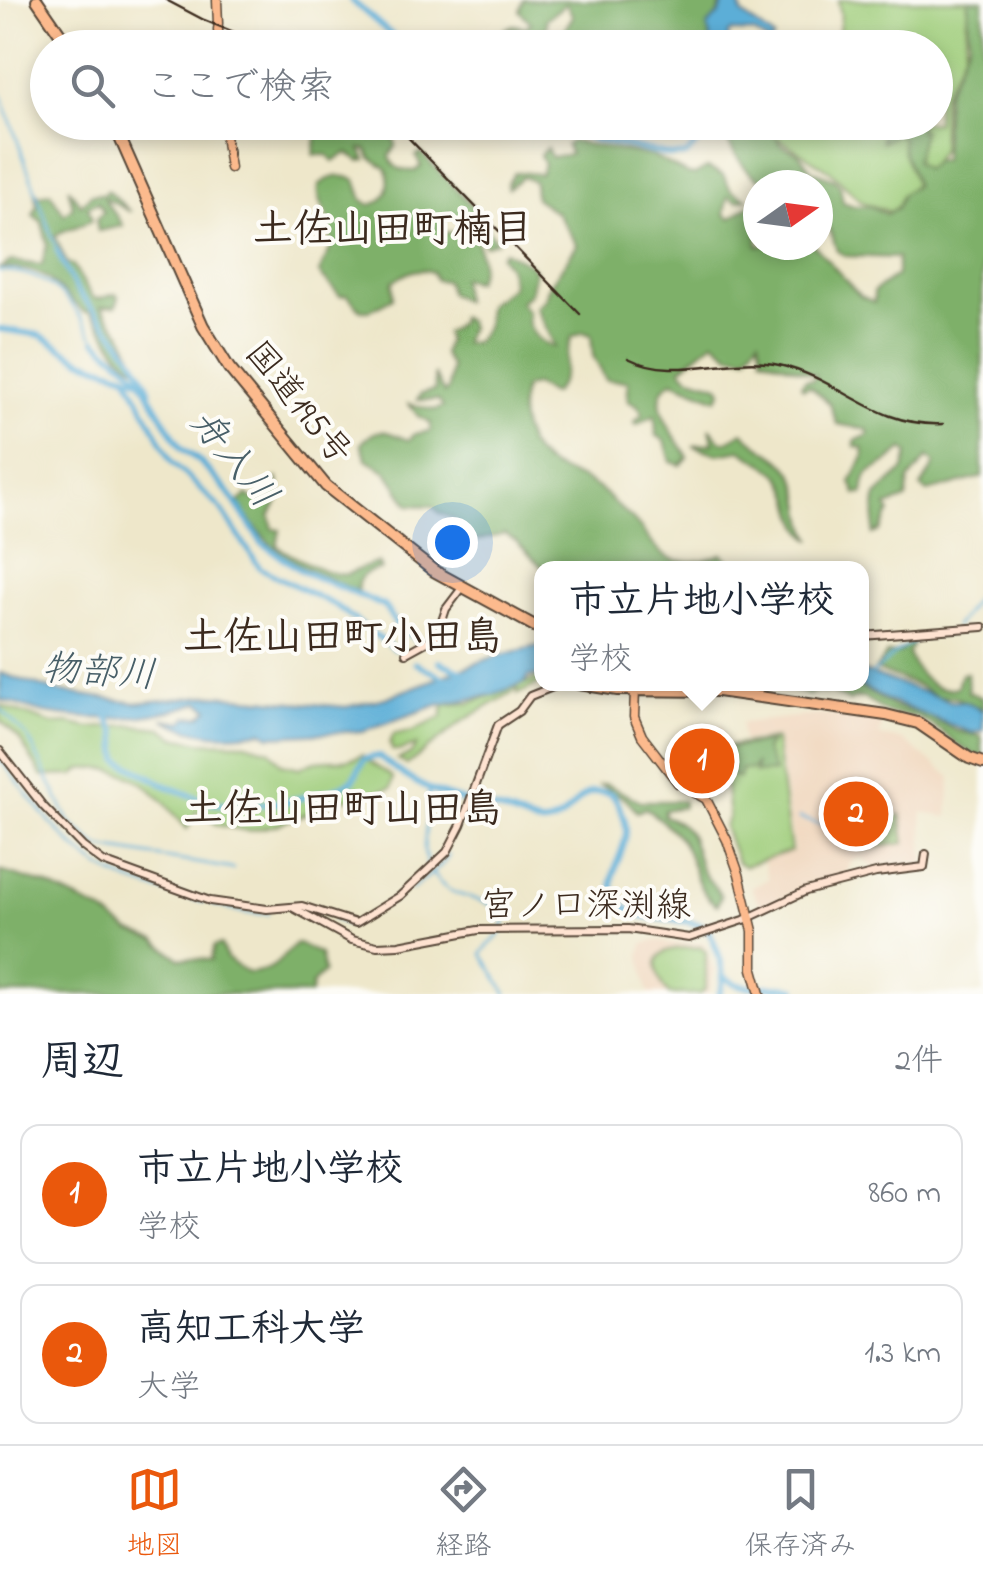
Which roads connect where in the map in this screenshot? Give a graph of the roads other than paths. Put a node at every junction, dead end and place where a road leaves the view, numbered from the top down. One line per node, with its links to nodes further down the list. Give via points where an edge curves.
1 (38, 0): 3 (highway)
2 (217, 0): 4 (main road)
3 (58, 30)
4 (218, 30)
5 (120, 140): 8 (highway, 国道195号, via 229,368 326,486 407,552)
6 (226, 140): 7 (main road)
7 (230, 168)
8 (463, 586): 9 (highway, 国道195号); 12 (main road, via 436,636)
9 (534, 626)
10 (983, 626): 11 (main road)
11 (869, 635)
12 (406, 652)
13 (542, 691): 19 (main road, via 498,726 450,848 400,896 361,922)
14 (635, 691): 20 (main road, via 634,717 644,740 678,783 712,809)
15 (718, 691): 17 (highway, via 886,714 918,723)
16 (0, 751): 19 (main road, via 43,806 104,862 210,901)
17 (983, 763)
18 (926, 854): 20 (main road, 宮ノ口深渕線, via 924,868 806,891)
19 (292, 907): 20 (main road, 宮ノ口深渕線, via 377,946 514,929 675,937)
20 (750, 918): 21 (main road)
21 (760, 991)

